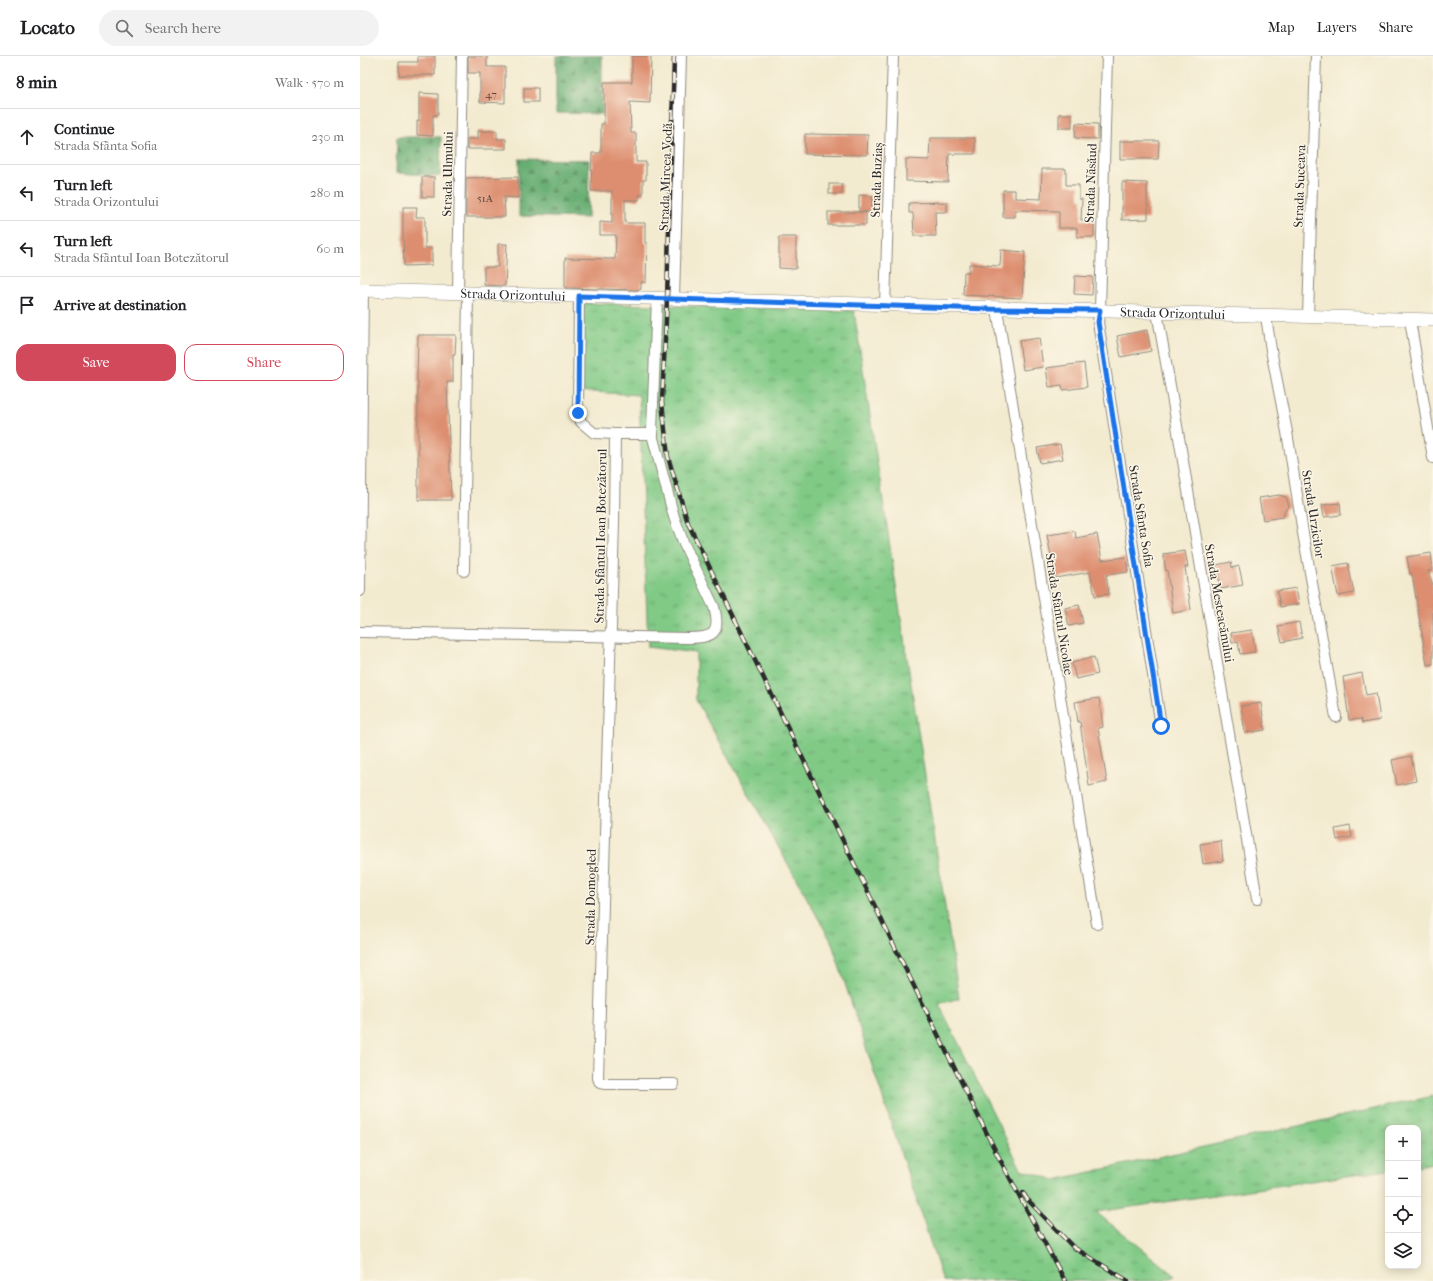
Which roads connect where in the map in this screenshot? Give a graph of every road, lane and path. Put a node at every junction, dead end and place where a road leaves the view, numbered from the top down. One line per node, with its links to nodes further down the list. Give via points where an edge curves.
1 (462, 56): 7 (street, Strada Ulmului)
2 (681, 56): 10 (street, Strada Mircea Vodă)
3 (893, 56): 11 (street, Strada Buziaș)
4 (1107, 56): 13 (street, Strada Năsăud)
5 (1316, 56): 16 (street, Strada Suceava)
6 (362, 290): 7 (street, Strada Orizontului); 23 (street)
7 (463, 292): 8 (street, Strada Orizontului); 22 (street, Strada Ulmului)
8 (579, 296): 9 (street, Strada Orizontului); 19 (street, Strada Sfântul Ioan Botezătorul, via 578,413 581,422 594,433)
9 (657, 298): 10 (street, Strada Orizontului); 20 (street)
10 (674, 298): 11 (street, Strada Orizontului)
11 (885, 306): 12 (street, Strada Orizontului)
12 (997, 309): 13 (street, Strada Orizontului); 29 (street, Strada Sfântul Nicolae)
13 (1100, 310): 14 (street, Strada Orizontului); 27 (street, Strada Sfânta Sofia, via 1098,322)
14 (1157, 312): 15 (street, Strada Orizontului); 28 (street, Strada Mesteacănului)
15 (1266, 316): 16 (street, Strada Orizontului); 26 (street, Strada Urzicilor)
16 (1308, 317): 17 (street, Strada Orizontului)
17 (1410, 320): 18 (street, Strada Orizontului); 21 (street)
18 (1433, 320)
19 (615, 434): 20 (street); 25 (street, Strada Sfântul Ioan Botezătorul)
20 (653, 434): 25 (street, via 674,517 714,607 717,623 710,636 703,638)
21 (1433, 458)
22 (464, 571)
23 (360, 591)
24 (360, 632): 25 (street)
25 (611, 637): 30 (street, Strada Domogled, via 598,1078 600,1083 605,1084)
26 (1336, 717)
27 (1161, 726)
28 (1257, 899)
29 (1097, 924)
30 (674, 1084)

